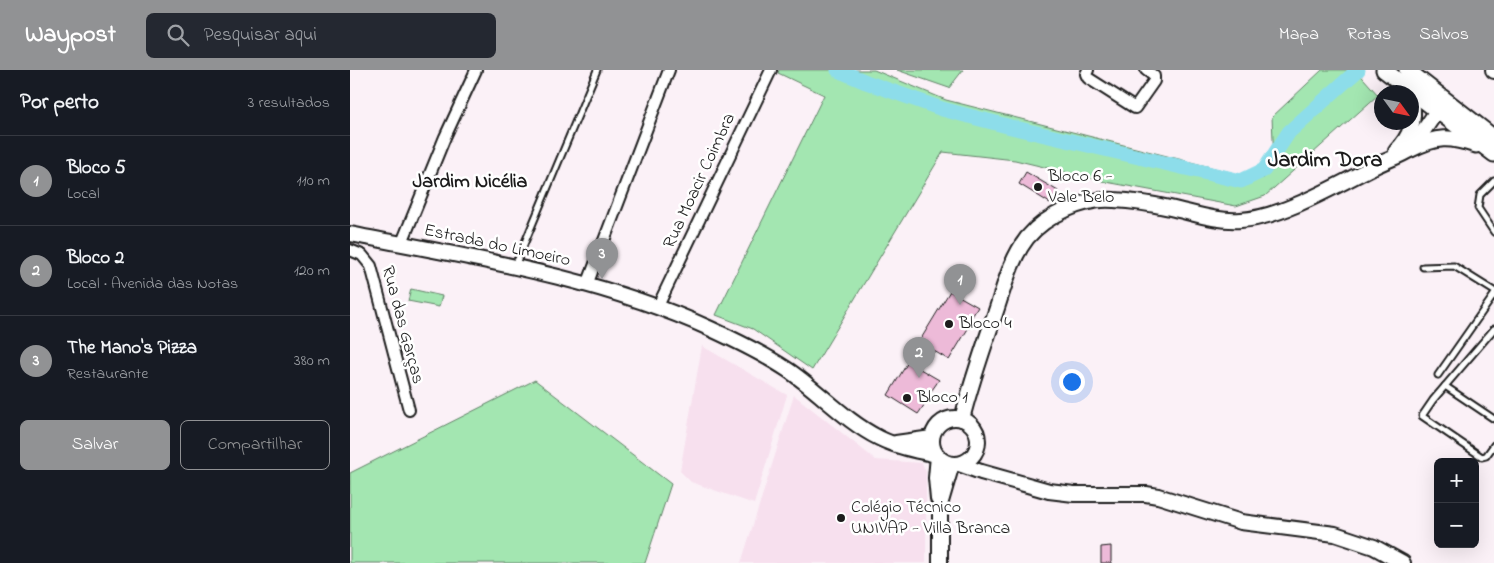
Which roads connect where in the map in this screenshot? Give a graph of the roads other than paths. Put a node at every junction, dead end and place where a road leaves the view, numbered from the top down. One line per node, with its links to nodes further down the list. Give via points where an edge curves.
1 (476, 70): 19 (street)
2 (597, 70): 21 (lane)
3 (669, 70): 23 (street)
4 (771, 70): 26 (street, Rua Moacir Coimbra)
5 (1088, 70): 6 (street, via 1088,78 1135,108 1154,81 1154,76)
6 (1147, 70)
7 (1384, 70): 9 (main road)
8 (1407, 70): 11 (main road)
9 (1400, 85)
10 (1419, 97): 11 (main road)
11 (1440, 104): 13 (main road); 14 (main road)
12 (1410, 130): 15 (main road)
13 (1492, 147): 14 (main road, via 1451,138 1432,140)
14 (1411, 149): 15 (main road)
15 (1387, 160): 31 (main road, via 1298,204 1256,218 1226,220 1108,199 1079,204 1056,215 1028,237 1014,262)
16 (1494, 181): 17 (lane, via 1480,195 1478,208)
17 (1494, 232)
18 (350, 234): 19 (main road, Estrada do Limoeiro)
19 (402, 245): 21 (main road, Estrada do Limoeiro)
20 (354, 251): 30 (street, Rua das Garças, via 370,266)
21 (515, 266): 23 (main road, Estrada do Limoeiro)
22 (1423, 267): 24 (lane, via 1454,266)
23 (587, 285): 26 (main road, Estrada do Limoeiro)
24 (1494, 291)
25 (1494, 295): 28 (lane)
26 (658, 306): 34 (main road, Estrada do Limoeiro, via 772,360 855,424)
27 (1494, 329): 29 (lane)
28 (1438, 375)
29 (1445, 386): 32 (lane); 36 (lane, via 1422,414 1423,418 1482,457)
30 (409, 410)
31 (962, 418): 33 (main road, via 942,422); 35 (main road, via 975,429)
32 (1494, 420)
33 (932, 438): 34 (main road, Estrada do Limoeiro); 37 (main road)
34 (895, 443): 37 (main road, Estrada do Limoeiro)
35 (978, 445): 38 (main road, via 971,457); 39 (main road, via 985,463)
36 (1494, 445)
37 (937, 456): 38 (main road); 40 (main road, via 936,489)
38 (956, 464): 39 (main road); 40 (main road)
39 (1002, 477): 42 (main road, via 1056,492 1152,495 1241,522 1336,534 1369,545)
40 (940, 505): 41 (main road)
41 (940, 563)
42 (1403, 563)

